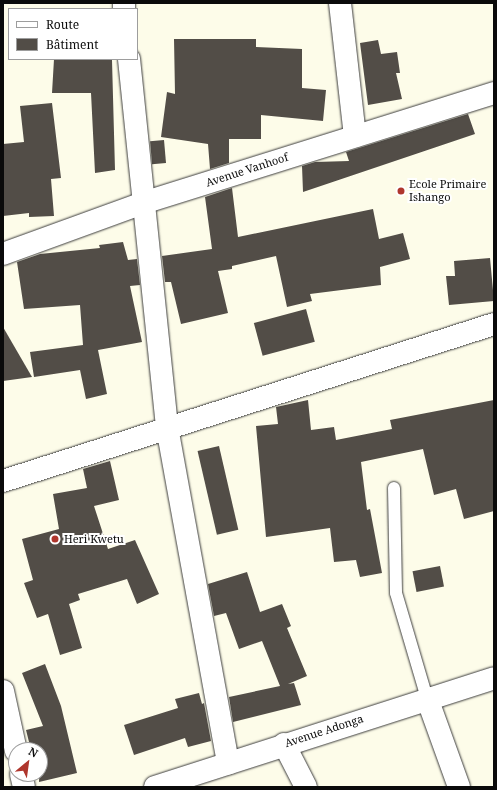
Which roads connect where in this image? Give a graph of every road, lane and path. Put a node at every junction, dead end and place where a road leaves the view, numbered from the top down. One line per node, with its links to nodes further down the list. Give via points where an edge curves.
1 (340, 3): 4 (street)
2 (129, 60): 5 (street)
3 (494, 93): 4 (street, Avenue Vanhoof)
4 (355, 136): 5 (street, Avenue Vanhoof)
5 (143, 202): 6 (street, Avenue Vanhoof); 8 (street)
6 (3, 254)
7 (494, 324): 8 (street)
8 (167, 427): 9 (street); 16 (street)
9 (3, 480)
10 (394, 488): 13 (lane, via 396,593)
11 (494, 678): 13 (street, Avenue Adonga)
12 (3, 691): 14 (street)
13 (426, 698): 15 (street, Avenue Adonga); 19 (street)
14 (14, 742)
15 (284, 744): 16 (street, Avenue Adonga); 18 (street)
16 (228, 764): 17 (street, Avenue Adonga)
17 (155, 787)
18 (306, 787)
19 (459, 787)

